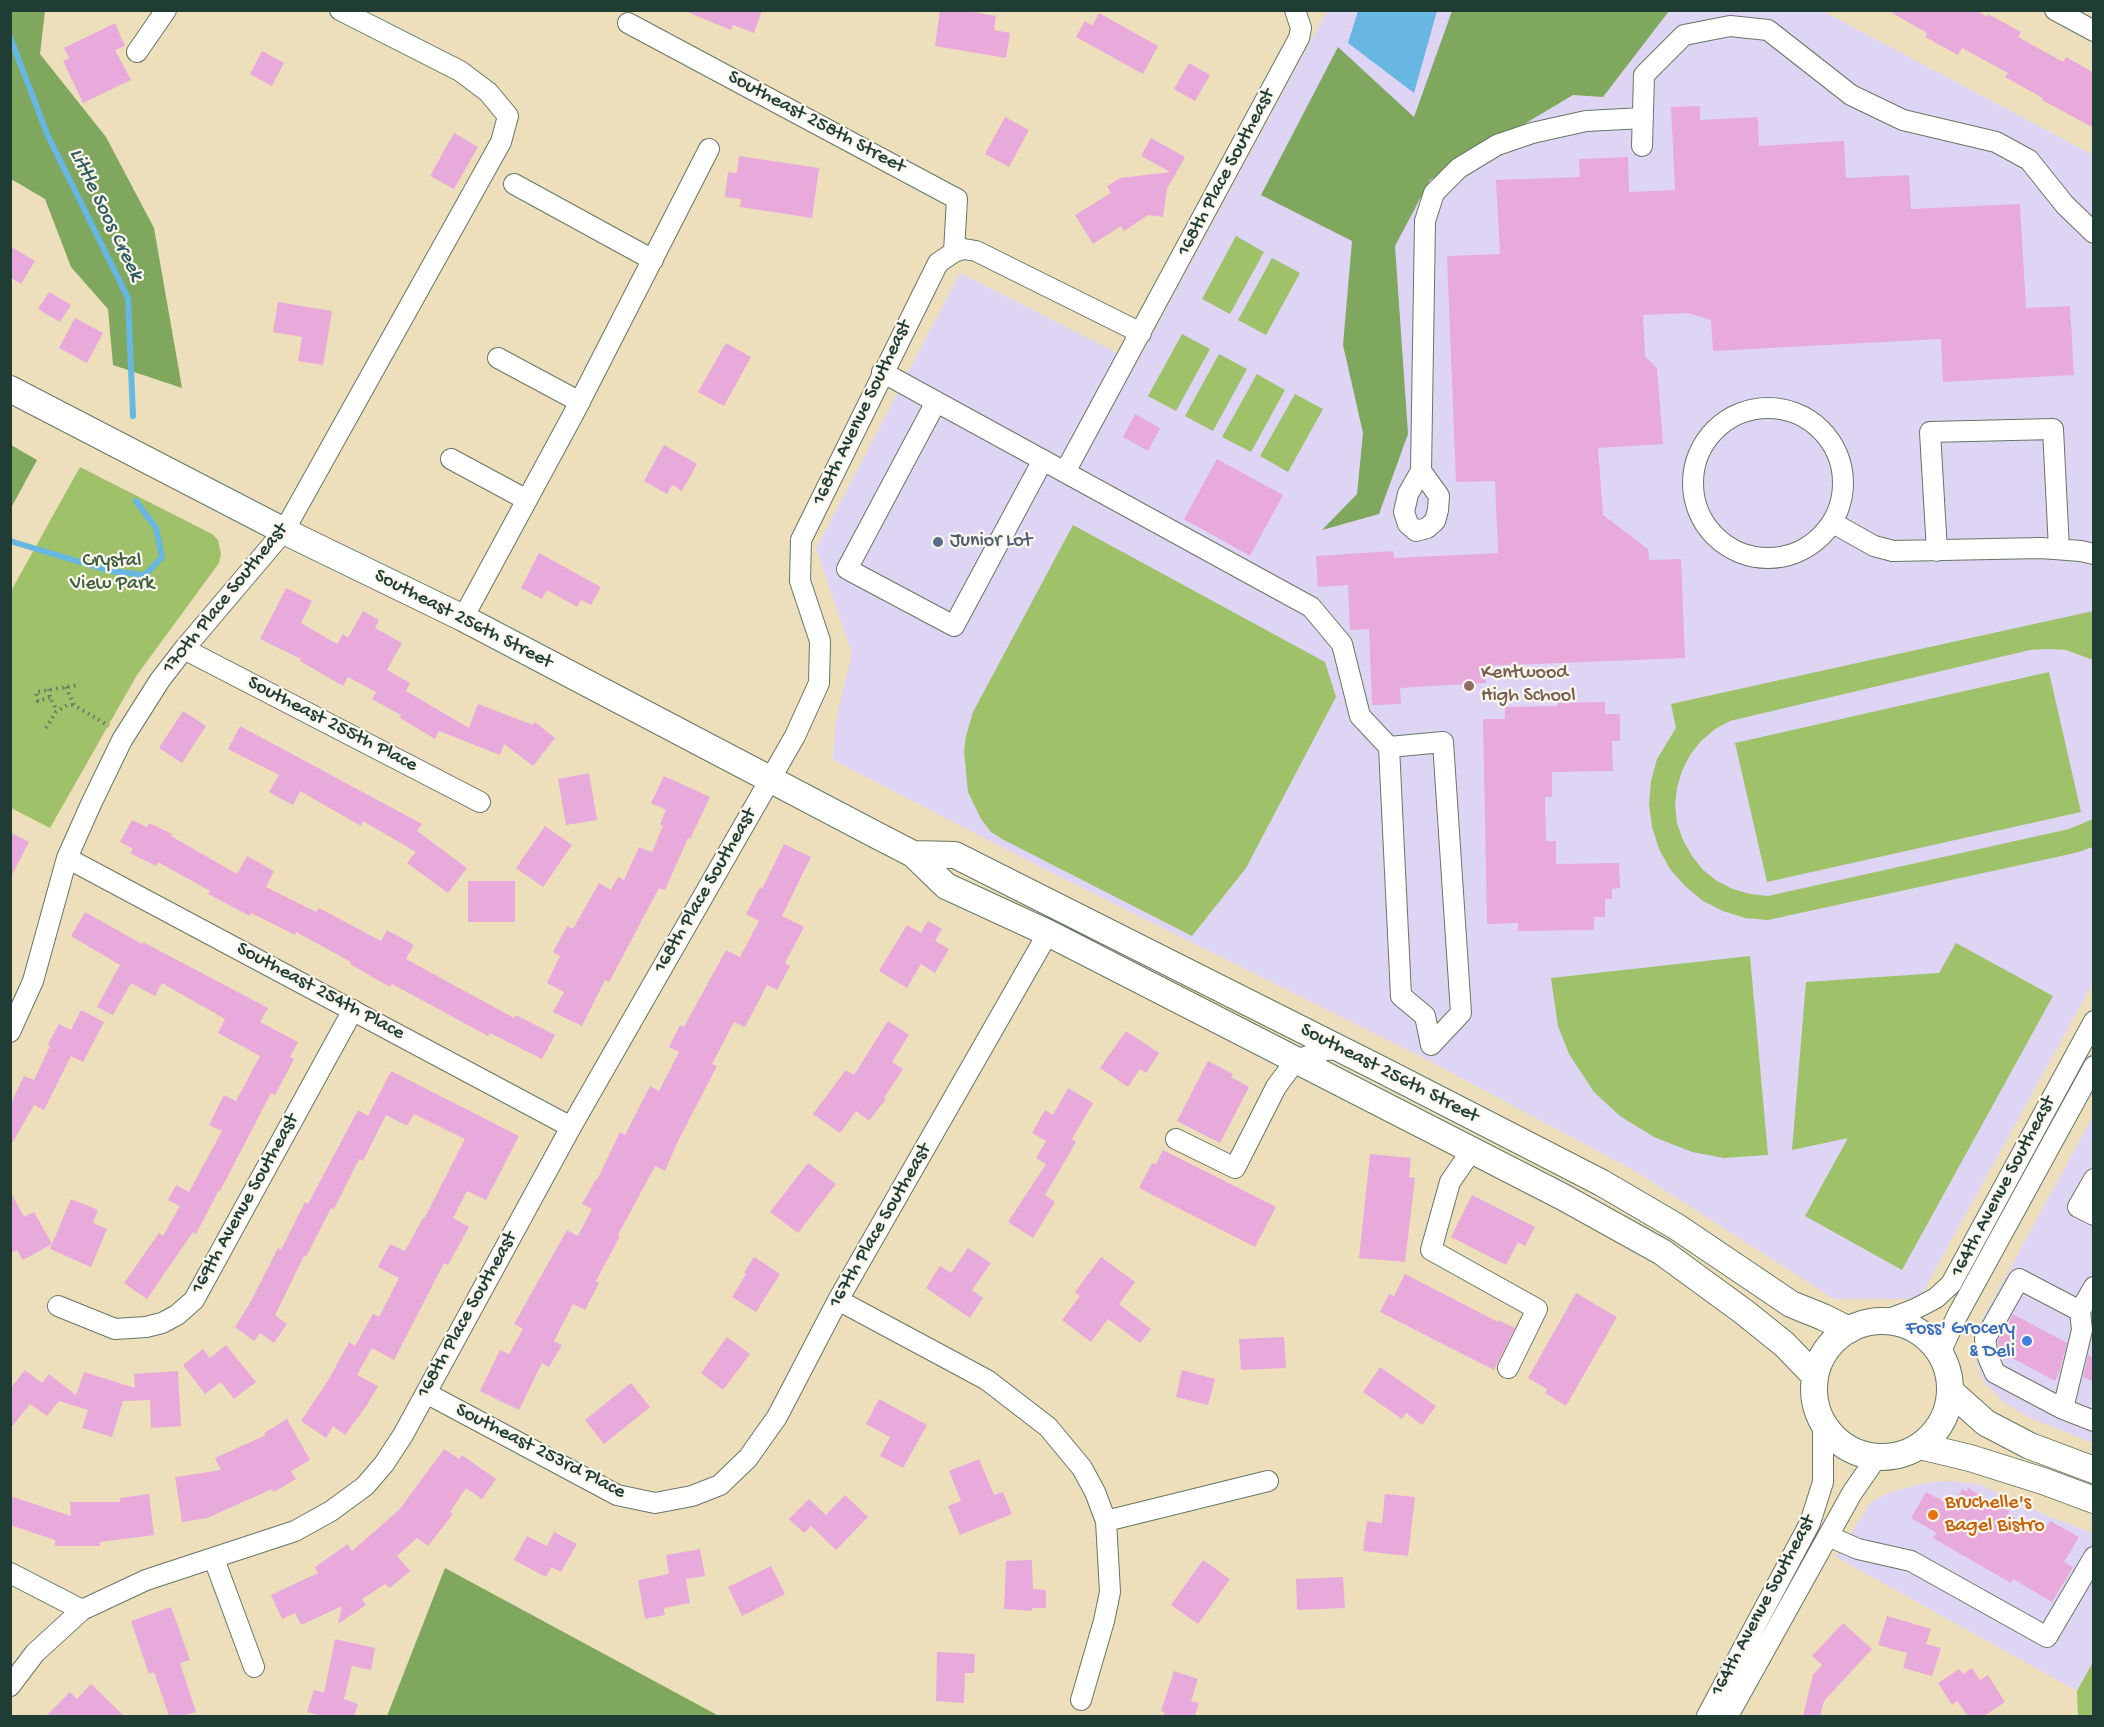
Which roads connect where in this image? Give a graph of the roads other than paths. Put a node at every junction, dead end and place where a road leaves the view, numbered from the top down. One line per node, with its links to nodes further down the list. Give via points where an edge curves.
1 (166, 10): 7 (street)
2 (340, 10): 27 (street, 170th Place Southeast, via 460,71 488,92 508,116 501,142)
3 (1295, 10): 15 (street, 168th Place Southeast, via 1301,28 1299,38)
4 (2055, 10): 6 (street)
5 (628, 22): 13 (street, Southeast 258th Street, via 957,199)
6 (2094, 31)
7 (136, 52)
8 (1643, 118): 9 (street); 12 (street, via 1644,75 1684,35 1730,26 1768,30 1851,96 1903,120 1996,142 2029,160 2065,205); 23 (street, via 1586,121 1497,145 1458,168 1434,193 1425,221)
9 (1642, 146)
10 (709, 149): 14 (street)
11 (513, 184): 14 (street)
12 (2094, 233)
13 (954, 252): 15 (street, via 976,251); 17 (street, 168th Avenue Southeast, via 938,263)
14 (653, 260): 19 (street)
15 (1142, 333): 24 (street, 168th Place Southeast)
16 (498, 358): 19 (street)
17 (882, 372): 20 (street); 34 (street, 168th Avenue Southeast, via 801,540 800,581 820,641 819,683)
18 (10, 389): 27 (main road, Southeast 256th Street)
19 (580, 402): 25 (street)
20 (936, 402): 22 (street); 22 (street, via 847,569 954,626)
21 (451, 459): 25 (street)
22 (1043, 460): 24 (street)
23 (1421, 471)
24 (1065, 472): 33 (street, via 1311,607 1342,644 1360,716)
25 (527, 501): 31 (street)
26 (1833, 523): 26 (street, via 1843,498 1843,467 1833,442 1801,414 1776,407 1742,411 1719,424 1697,455 1692,481 1696,508 1710,531 1734,551 1760,558 1786,557 1810,546); 29 (street, via 1874,546 1893,551)
27 (284, 531): 31 (main road, Southeast 256th Street); 32 (street, 170th Place Southeast)
28 (2059, 549): 29 (street); 29 (street, via 2053,429 1930,432); 30 (street)
29 (1937, 550)
30 (2094, 554)
31 (463, 618): 34 (main road, Southeast 256th Street)
32 (184, 649): 35 (street, Southeast 255th Place); 37 (street, 170th Place Southeast, via 126,735)
33 (1389, 747): 33 (street, via 1401,996 1425,1016 1431,1045 1461,1013 1443,742)
34 (772, 779): 36 (main road, Southeast 256th Street); 46 (street, 168th Place Southeast)
35 (480, 801)
36 (913, 854): 38 (main road, Southeast 256th Street, via 946,886); 42 (main road, Southeast 256th Street, via 955,855)
37 (68, 858): 39 (street, Southeast 254th Place); 41 (street, 170th Place Southeast, via 33,981)
38 (1048, 933): 44 (main road, Southeast 256th Street); 53 (street, 167th Place Southeast)
39 (353, 1010): 46 (street, Southeast 254th Place); 54 (street, 169th Avenue Southeast, via 194,1300 162,1323 115,1329)
40 (2094, 1021): 43 (street, 164th Avenue Southeast)
41 (10, 1032)
42 (1341, 1049): 44 (street); 47 (main road, Southeast 256th Street)
43 (2074, 1058): 45 (street); 56 (street, 164th Avenue Southeast, via 1951,1284 1936,1298)
44 (1296, 1060): 48 (street, via 1276,1087 1235,1168); 49 (main road, Southeast 256th Street)
45 (2093, 1068): 58 (street, 164th Avenue Southeast)
46 (572, 1127): 62 (street, 168th Place Southeast)
47 (1514, 1138): 49 (main road, via 1484,1142); 57 (main road, Southeast 256th Street, via 1677,1227 1791,1304)
48 (1176, 1139)
49 (1472, 1150): 59 (street, via 1450,1182 1431,1250 1537,1309); 60 (main road, Southeast 256th Street, via 1662,1252 1784,1344)
50 (2094, 1179): 51 (street, via 2078,1207)
51 (2094, 1215)
52 (2094, 1287): 55 (street)
53 (838, 1300): 70 (street, 167th Place Southeast, via 777,1417 748,1458 720,1485); 72 (street, via 987,1380 1048,1427 1082,1468)
54 (58, 1306)
55 (2080, 1311): 63 (street, via 2082,1330); 63 (street, via 2019,1279 1985,1339 1995,1373)
56 (1884, 1322): 57 (main road, via 1866,1323); 58 (main road, via 1906,1325 1925,1336)
57 (1849, 1330): 60 (main road, via 1833,1342)
58 (1940, 1353): 61 (main road, via 1948,1371)
59 (1508, 1368)
60 (1815, 1376): 65 (main road, via 1814,1392)
61 (1950, 1391): 66 (main road, via 1947,1412 1936,1431); 68 (main road, via 1986,1423 2030,1446)
62 (426, 1393): 70 (street, Southeast 253rd Place, via 617,1495 655,1503); 75 (street, 168th Place Southeast, via 384,1464 365,1485 331,1511 295,1531)
63 (2063, 1409): 64 (street)
64 (2094, 1421)
65 (1823, 1423): 67 (main road, via 1837,1440 1855,1452); 81 (street, 164th Avenue Southeast, via 1823,1482 1810,1523)
66 (1920, 1446): 67 (main road, via 1899,1456); 71 (main road, via 2022,1474)
67 (1877, 1457): 73 (street, 164th Avenue Southeast)
68 (2094, 1470)
69 (1268, 1481): 72 (street)
70 (692, 1496)
71 (2094, 1500)
72 (1106, 1521): 80 (street, via 1110,1593)
73 (1828, 1536): 74 (street, via 1858,1549 1911,1561 2047,1637); 82 (street, 164th Avenue Southeast)
74 (2094, 1557)
75 (214, 1559): 77 (street, 168th Place Southeast, via 146,1581); 78 (street)
76 (10, 1573): 77 (street)
77 (82, 1610): 79 (street, 168th Place Southeast, via 35,1653)
78 (254, 1667)
79 (10, 1686)
80 (1081, 1700)
81 (1707, 1716)
82 (1728, 1716)

